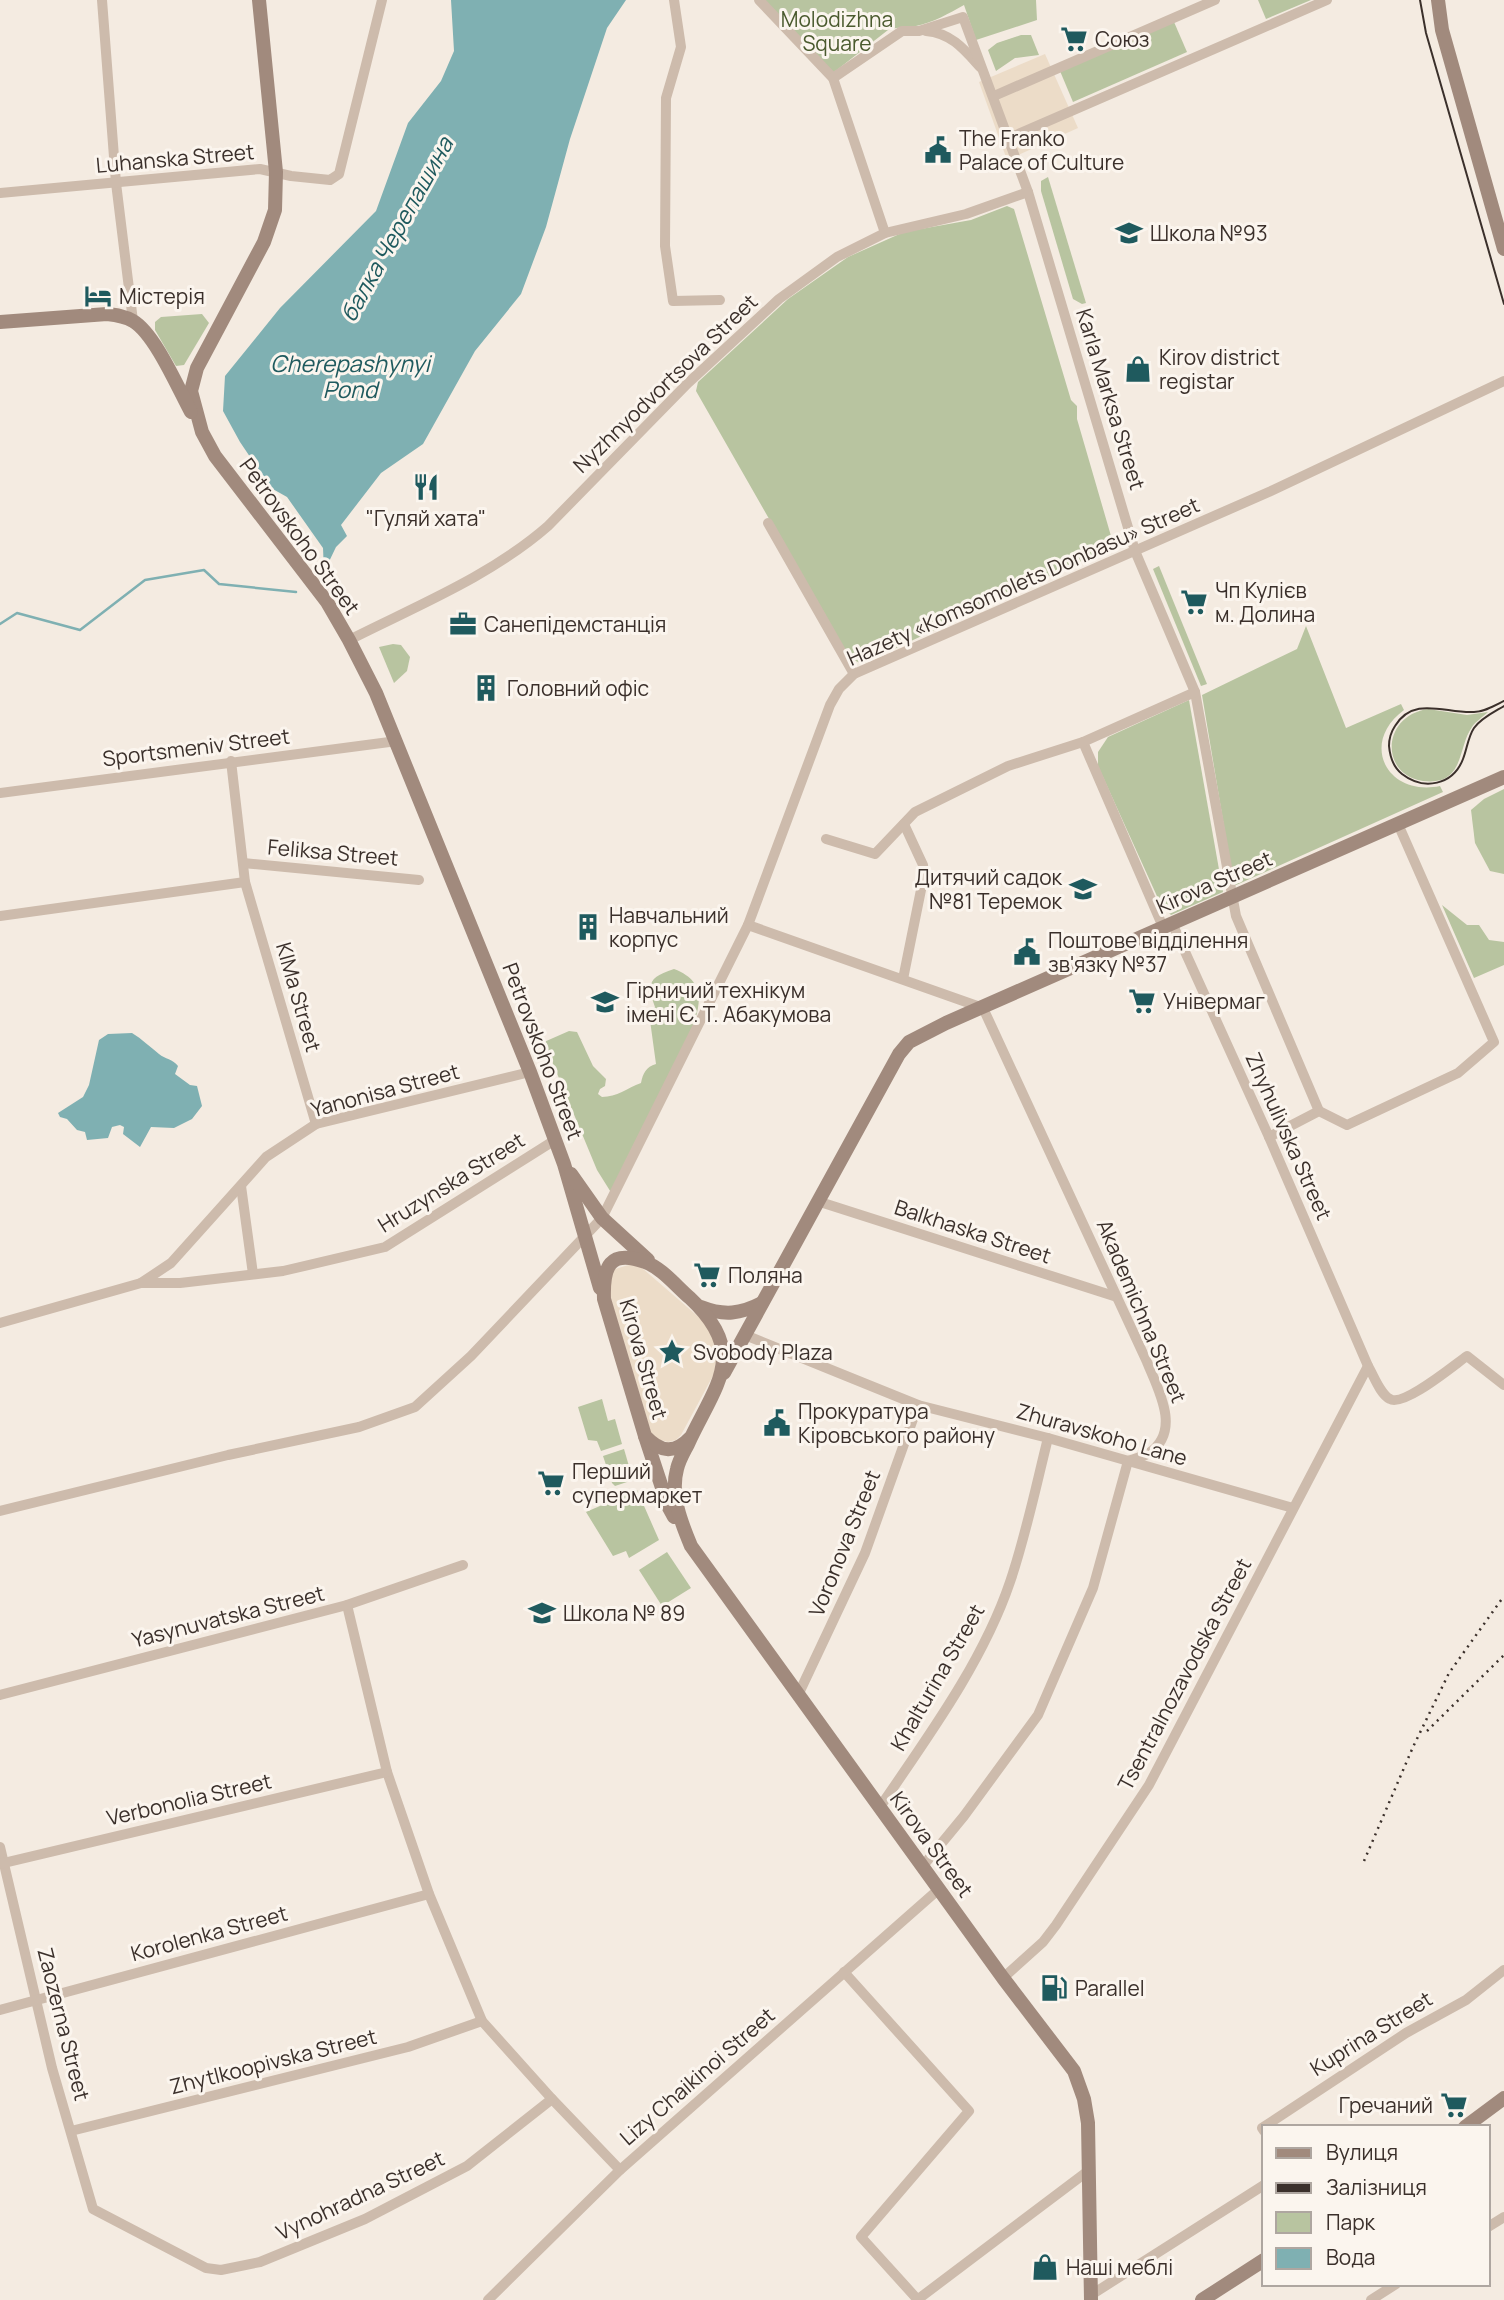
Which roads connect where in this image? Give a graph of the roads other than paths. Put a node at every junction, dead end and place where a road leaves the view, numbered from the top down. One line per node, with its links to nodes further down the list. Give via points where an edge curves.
1 (102, 0): 15 (street)
2 (259, 0): 14 (main road, Petrovskoho Street)
3 (382, 0): 14 (street, Luhanska Street, via 339,174 330,180)
4 (674, 0): 20 (street, Nyzhnyodvortsova Street, via 681,47 666,97 665,246 673,301)
5 (759, 0): 11 (street)
6 (1214, 0): 12 (street)
7 (1327, 0): 13 (street)
8 (1437, 0): 19 (main road)
9 (919, 31): 10 (street, via 938,32 960,44); 10 (street, Karla Marksa Street, via 963,17); 11 (street, via 902,32)
10 (986, 74): 12 (street, Karla Marksa Street)
11 (834, 78): 18 (street)
12 (994, 96): 13 (street, Karla Marksa Street)
13 (1009, 138): 16 (street, Karla Marksa Street)
14 (276, 173): 15 (street, Luhanska Street, via 260,169); 24 (main road, Petrovskoho Street, via 275,210 264,242 197,368 191,391)
15 (116, 183): 17 (street, Luhanska Street); 21 (street)
16 (1028, 192): 18 (street, Nyzhnyodvortsova Street, via 966,214); 26 (street, Karla Marksa Street)
17 (0, 193)
18 (885, 233): 27 (street, Nyzhnyodvortsova Street, via 837,257 779,299 523,548)
19 (1504, 249)
20 (720, 300)
21 (133, 321): 22 (main road, via 107,314); 24 (main road, via 148,333)
22 (0, 322)
23 (1504, 381): 26 (street, Hazety «Komsomolets Donbasu» Street)
24 (202, 432): 27 (main road, Petrovskoho Street, via 215,457 327,602)
25 (768, 523): 28 (street)
26 (1135, 551): 28 (street, Hazety «Komsomolets Donbasu» Street); 29 (street, Karla Marksa Street)
27 (349, 640): 30 (main road, Petrovskoho Street)
28 (854, 674): 43 (street, Hazety «Komsomolets Donbasu» Street, via 830,705)
29 (1195, 692): 31 (street); 41 (street, Karla Marksa Street)
30 (397, 741): 32 (street, Sportsmeniv Street); 47 (main road, Petrovskoho Street)
31 (1083, 742): 35 (street, via 1008,766 915,812); 44 (street, Zhyhulivska Street)
32 (231, 761): 34 (street, Sportsmeniv Street); 38 (street, KIMa Street)
33 (1504, 777): 36 (main road, Kirova Street)
34 (0, 793)
35 (904, 824): 37 (street, via 875,854); 45 (street, via 924,875)
36 (1398, 824): 41 (main road, Kirova Street); 48 (street, via 1494,1042 1458,1073 1347,1125)
37 (827, 839)
38 (243, 863): 39 (street, Feliksa Street); 40 (street, KIMa Street)
39 (419, 880)
40 (245, 882): 42 (street); 49 (street, KIMa Street)
41 (1232, 896): 44 (main road, Kirova Street); 48 (street, Karla Marksa Street, via 1236,916)
42 (0, 916)
43 (748, 925): 45 (street); 55 (street, Hazety «Komsomolets Donbasu» Street)
44 (1168, 925): 46 (main road, Kirova Street); 50 (street, Zhyhulivska Street)
45 (902, 979): 46 (street)
46 (983, 1008): 54 (main road, Kirova Street, via 903,1048); 63 (street, Akademichna Street)
47 (530, 1072): 49 (street, Yanonisa Street); 51 (main road, Petrovskoho Street)
48 (1319, 1111): 50 (street)
49 (316, 1124): 53 (street, Yanonisa Street, via 266,1157)
50 (1269, 1137): 69 (street, Zhyhulivska Street)
51 (555, 1140): 52 (main road, Petrovskoho Street); 59 (street, Hruzynska Street, via 385,1247)
52 (564, 1164): 55 (main road); 56 (main road)
53 (241, 1186): 57 (street, Yanonisa Street); 60 (street)
54 (817, 1201): 63 (street, Balkhaska Street); 65 (main road, Kirova Street)
55 (602, 1218): 56 (street, Hazety «Komsomolets Donbasu» Street); 58 (main road)
56 (585, 1238): 64 (main road); 78 (street, Hazety «Komsomolets Donbasu» Street, via 415,1407 359,1427)
57 (171, 1263): 61 (street, Yanonisa Street); 62 (street)
58 (654, 1265): 64 (main road, Kirova Street, via 630,1256 614,1261 604,1276); 66 (main road, Kirova Street)
59 (283, 1270): 60 (street, Hruzynska Street); 62 (street, Hruzynska Street)
60 (254, 1274): 62 (street, Hruzynska Street)
61 (141, 1283): 62 (street, Hruzynska Street); 67 (street, Hruzynska Street)
62 (177, 1283)
63 (1117, 1297): 76 (street, Akademichna Street, via 1163,1401 1167,1423 1149,1453)
64 (604, 1299): 73 (main road, Kirova Street)
65 (762, 1303): 66 (main road, via 729,1314); 68 (main road, Kirova Street)
66 (698, 1306): 70 (main road, Kirova Street, via 722,1341)
67 (0, 1323)
68 (745, 1335): 70 (main road, Kirova Street); 72 (street, Zhuravskoho Lane)
69 (1368, 1366): 71 (street, Zhyhulivska Street, via 1382,1392 1396,1400 1411,1396 1467,1356); 77 (street, Tsentralnozavodska Street)
70 (719, 1383): 74 (main road, Kirova Street)
71 (1504, 1385)
72 (918, 1405): 75 (street, Zhuravskoho Lane); 82 (street, Voronova Street, via 865,1553)
73 (645, 1436): 74 (main road, Kirova Street, via 669,1450 681,1447); 79 (main road, via 668,1506)
74 (691, 1437): 79 (main road, Kirova Street, via 677,1468 676,1505)
75 (1048, 1438): 76 (street, Zhuravskoho Lane); 85 (street, Khalturina Street, via 1010,1583 984,1642)
76 (1128, 1461): 77 (street, Zhuravskoho Lane); 88 (street, via 1093,1588 1038,1715)
77 (1293, 1508): 93 (street, Tsentralnozavodska Street, via 1149,1785 1056,1925)
78 (0, 1511)
79 (691, 1546): 82 (main road, Kirova Street)
80 (463, 1565): 81 (street, Yasynuvatska Street)
81 (347, 1605): 83 (street, Yasynuvatska Street); 84 (street)
82 (800, 1693): 85 (main road, Kirova Street)
83 (0, 1695)
84 (387, 1772): 87 (street, Verbonolia Street); 90 (street)
85 (880, 1807): 88 (main road, Kirova Street)
86 (0, 1847): 87 (street, Zaozerna Street)
87 (2, 1863): 94 (street, Zaozerna Street)
88 (922, 1867): 89 (main road, Kirova Street)
89 (939, 1889): 92 (street, Lizy Chaikinoi Street); 93 (main road, Kirova Street)
90 (429, 1894): 94 (street, Korolenka Street); 96 (street)
91 (1504, 1970): 99 (street, Kuprina Street, via 1466,2000 1406,2033)
92 (844, 1972): 102 (street, Lizy Chaikinoi Street); 110 (street, via 969,2111 861,2237)
93 (1003, 1978): 103 (main road, Kirova Street, via 1074,2071 1088,2123)
94 (37, 1999): 95 (street, Korolenka Street); 101 (street, Zaozerna Street)
95 (0, 2010)
96 (482, 2021): 98 (street); 101 (street, Zhytlkoopivska Street, via 408,2047)
97 (1504, 2098): 100 (main road)
98 (552, 2099): 102 (street); 105 (street, Vynohradna Street, via 467,2166 365,2219 260,2262 221,2270 206,2268)
99 (1265, 2125)
100 (1468, 2125)
101 (71, 2132): 105 (street, Zaozerna Street)
102 (620, 2169): 109 (street, Lizy Chaikinoi Street)
103 (1088, 2171): 108 (main road, Kirova Street); 110 (street)
104 (1262, 2186): 108 (street)
105 (93, 2209)
106 (1262, 2261): 111 (main road)
107 (1393, 2286): 112 (street)
108 (1091, 2297)
109 (488, 2300)
110 (918, 2300)
111 (1202, 2300)
112 (1371, 2300)

